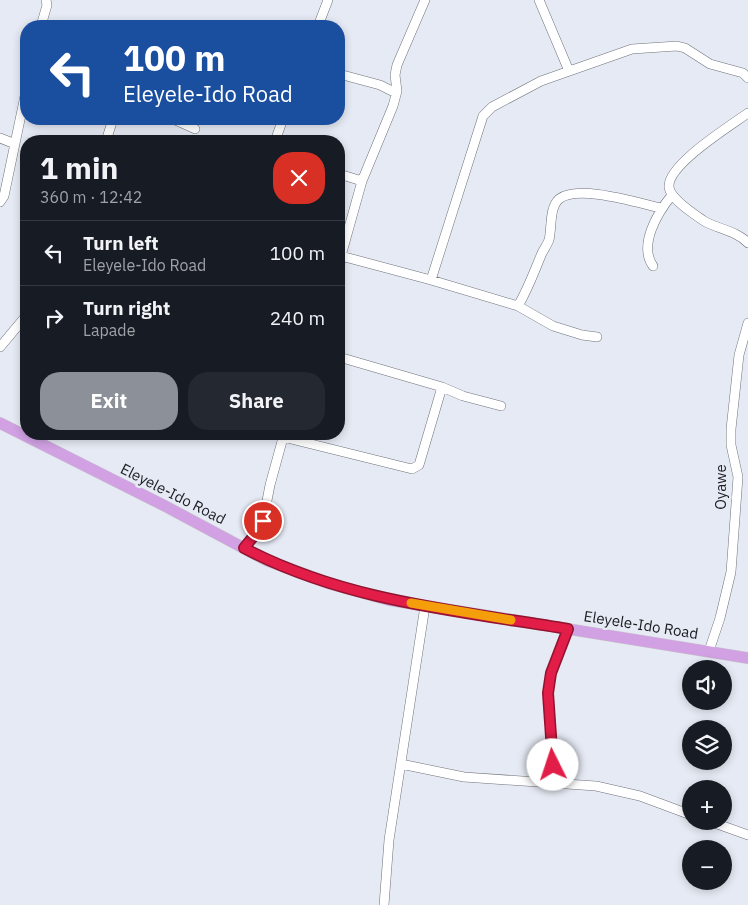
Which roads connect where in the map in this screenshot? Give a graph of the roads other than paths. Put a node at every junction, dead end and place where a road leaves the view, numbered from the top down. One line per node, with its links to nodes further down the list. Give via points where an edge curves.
1 (46, 0): 5 (street)
2 (328, 0): 6 (street)
3 (425, 0): 10 (street, via 397,65 394,75)
4 (539, 0): 7 (street)
5 (43, 20)
6 (320, 20)
7 (569, 71): 8 (street, via 632,49 677,46 710,64); 26 (street, via 541,81 492,107 483,116)
8 (746, 73)
9 (345, 76): 10 (street)
10 (396, 93): 18 (street)
11 (748, 113): 19 (street, via 678,167 670,182)
12 (20, 120): 16 (street)
13 (185, 125): 14 (street)
14 (194, 129)
15 (0, 138): 16 (street)
16 (15, 144): 20 (street)
17 (345, 176): 18 (street)
18 (362, 181): 22 (street)
19 (672, 195): 21 (street); 23 (street, via 705,222)
20 (0, 202)
21 (661, 208): 25 (street, via 653,223 647,251 647,258); 27 (street, via 587,192 560,198 554,205 548,241)
22 (345, 241)
23 (748, 243)
24 (345, 260): 26 (street)
25 (653, 266)
26 (431, 280): 27 (street)
27 (518, 306): 30 (street, via 553,326)
28 (20, 323): 31 (street)
29 (748, 323): 43 (street, Oyawe, via 739,355 731,429 738,477 731,572)
30 (597, 337)
31 (0, 347)
32 (345, 359): 33 (street)
33 (442, 387): 34 (street); 39 (street, via 416,468)
34 (501, 406)
35 (0, 423): 36 (main road, Eleyele-Ido Road)
36 (20, 433)
37 (34, 440): 40 (main road, Eleyele-Ido Road)
38 (283, 440): 40 (street, via 263,521)
39 (303, 440)
40 (244, 548): 41 (main road, Eleyele-Ido Road, via 266,560 331,584)
41 (425, 606): 42 (main road, Eleyele-Ido Road); 45 (street)
42 (568, 629): 43 (main road, Eleyele-Ido Road); 46 (street, via 551,673 548,693)
43 (710, 651): 44 (main road, Eleyele-Ido Road)
44 (748, 658)
45 (401, 764): 46 (street, via 464,777); 50 (street)
46 (554, 783): 47 (street, via 596,786 640,796)
47 (682, 812)
48 (732, 829): 49 (street)
49 (748, 835)
50 (384, 905)

